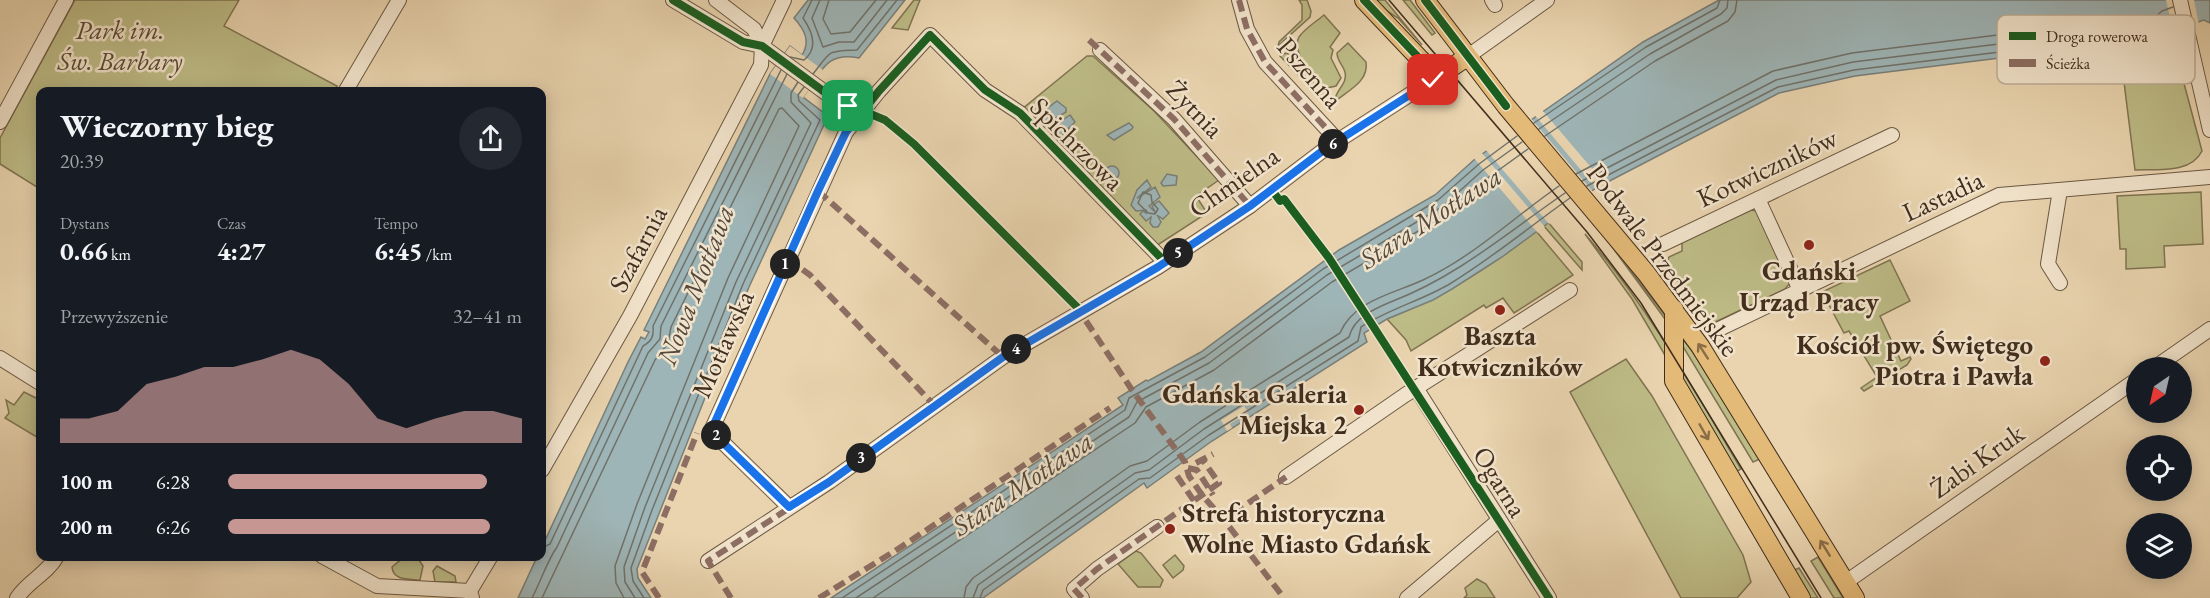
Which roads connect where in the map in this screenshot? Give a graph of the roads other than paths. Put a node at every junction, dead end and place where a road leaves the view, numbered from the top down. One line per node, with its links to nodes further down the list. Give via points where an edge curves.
1 (66, 0): 20 (street)
2 (399, 0): 18 (street)
3 (673, 0): 13 (street, via 743,42)
4 (716, 0): 13 (street, via 754,29)
5 (784, 0): 13 (street, Szafarnia)
6 (1239, 0): 23 (street, Pszenna, via 1247,29 1265,62)
7 (1364, 0): 17 (main road)
8 (1425, 0): 15 (main road, Podwale Przedmiejskie)
9 (1547, 0): 15 (street, Chmielna)
10 (2180, 0): 11 (street)
11 (2183, 15)
12 (930, 35): 19 (street, Motławska); 29 (street, Spichrzowa, via 985,90 1020,113)
13 (762, 46): 19 (street, via 834,99); 41 (street, Szafarnia, via 762,65 630,316)
14 (1100, 50): 27 (street, Żytnia, via 1174,119)
15 (1467, 57): 17 (main road, Chmielna); 33 (main road, Podwale Przedmiejskie)
16 (2195, 65): 21 (street)
17 (1437, 77): 23 (street, Chmielna)
18 (348, 87)
19 (864, 110): 43 (street, Motławska, via 846,132 711,431)
20 (0, 122)
21 (2210, 130)
22 (1892, 135): 26 (street, Kotwiczników)
23 (1338, 141): 27 (street, Chmielna)
24 (2210, 177): 25 (street, Lastadia)
25 (2060, 190): 30 (street, via 2048,264); 32 (street, Lastadia, via 1999,195)
26 (1758, 199): 28 (street, Kotwiczników); 32 (street)
27 (1250, 206): 29 (street, Chmielna)
28 (1663, 244)
29 (1165, 262): 43 (street, Chmielna, via 1003,357)
30 (2060, 283)
31 (1570, 290): 40 (street)
32 (1800, 290): 35 (street, Lastadia)
33 (1674, 309): 50 (main road, Podwale Przedmiejskie, one-way to 33); 57 (main road, one-way to 57, via 1674,381)
34 (2210, 329): 36 (street)
35 (1715, 331)
36 (2170, 357)
37 (0, 358): 38 (street)
38 (36, 380)
39 (2126, 387): 50 (street, Żabi Kruk)
40 (1416, 388): 42 (street); 44 (street, Ogarna)
41 (546, 463)
42 (1286, 477)
43 (789, 507): 49 (street, Chmielna)
44 (1499, 520): 55 (street); 56 (street, Ogarna)
45 (1157, 527): 52 (street, via 1097,569)
46 (54, 561): 54 (street)
47 (328, 561): 51 (street)
48 (488, 561): 53 (street)
49 (708, 561)
50 (1846, 582): 58 (main road, Podwale Przedmiejskie)
51 (374, 592): 53 (street)
52 (1078, 593)
53 (471, 595)
54 (17, 598)
55 (1407, 598)
56 (1549, 598)
57 (1801, 598)
58 (1856, 598)

